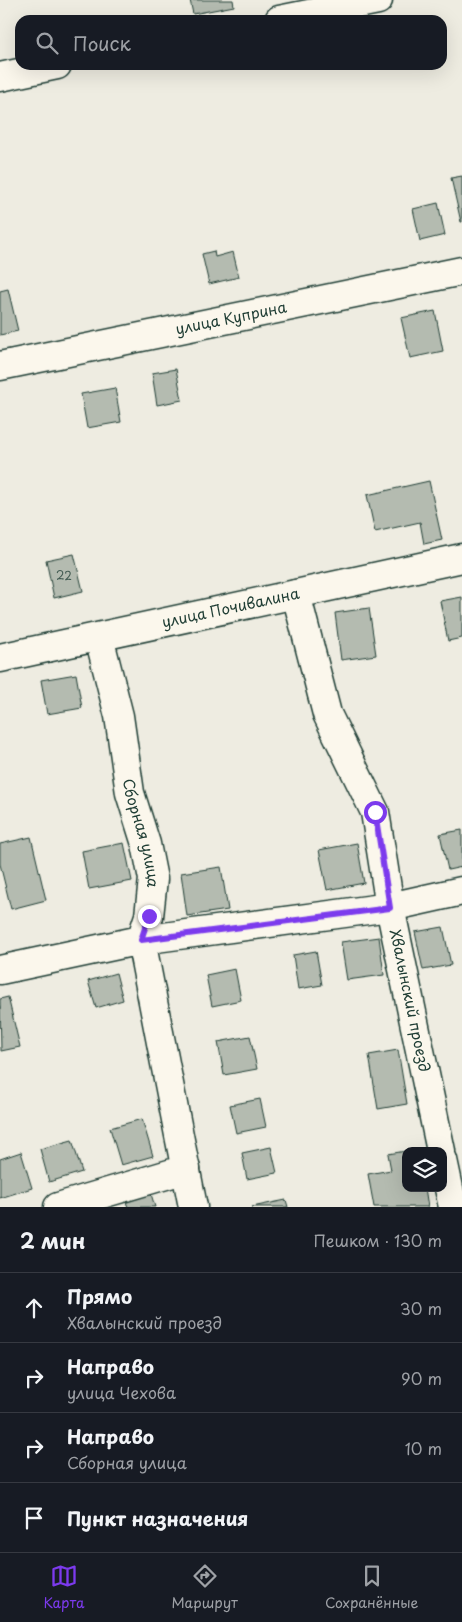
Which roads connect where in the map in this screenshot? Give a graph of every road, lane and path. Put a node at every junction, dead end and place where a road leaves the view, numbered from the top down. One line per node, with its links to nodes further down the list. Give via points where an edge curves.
1 (378, 0): 2 (street)
2 (324, 4): 3 (street)
3 (293, 15)
4 (33, 70): 5 (street)
5 (0, 77)
6 (462, 271): 7 (street, улица Куприна)
7 (0, 366)
8 (462, 558): 9 (street, улица Почивалина)
9 (296, 594): 10 (street, улица Почивалина); 13 (street, Хвалынский проезд, via 327,714 375,812)
10 (99, 637): 11 (street, улица Почивалина); 14 (street, Сборная улица, via 118,716 130,793 153,879 149,916)
11 (0, 658)
12 (462, 891): 13 (street)
13 (390, 908): 14 (street); 16 (street, Хвалынский проезд)
14 (141, 940): 15 (street); 18 (street, Сборная улица)
15 (0, 970)
16 (446, 1147)
17 (447, 1150): 21 (street, Хвалынский проезд)
18 (186, 1169): 19 (street); 20 (street, Сборная улица)
19 (58, 1207)
20 (193, 1207)
21 (453, 1207)

